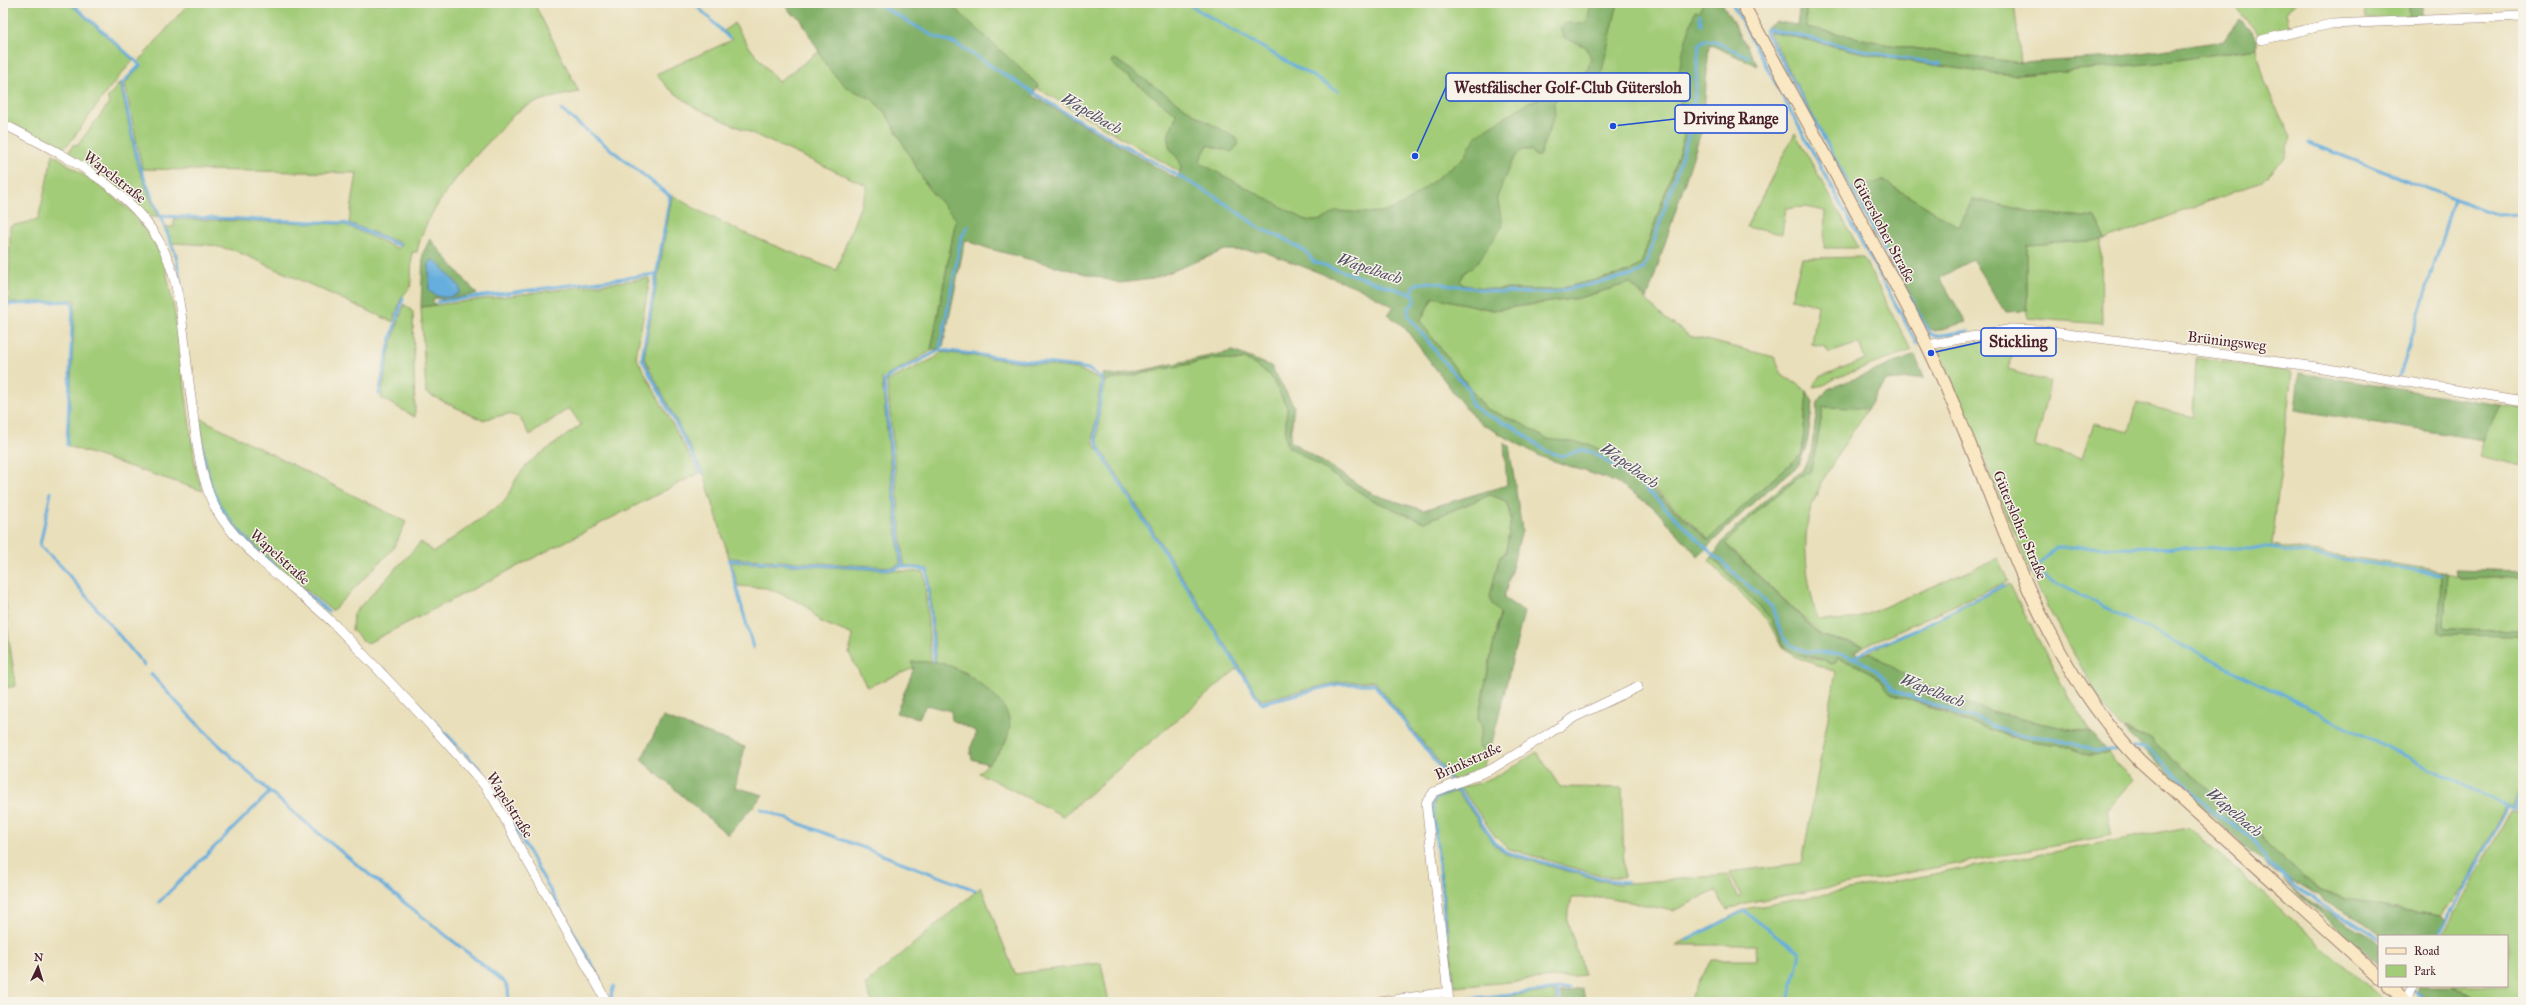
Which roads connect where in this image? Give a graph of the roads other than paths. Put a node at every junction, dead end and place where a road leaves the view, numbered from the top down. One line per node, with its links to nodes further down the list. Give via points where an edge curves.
1 (1742, 3): 5 (main road, Gütersloher Straße)
2 (2523, 16): 3 (street, via 2331,24)
3 (2261, 40)
4 (3, 124): 13 (street, Wapelstraße, via 62,154 111,188 136,208 148,222 160,240 173,276 200,462 211,499 219,515 229,529 254,553 334,624 482,783)
5 (1928, 345): 6 (street, Brüningsweg, via 2012,329 2037,330 2310,366); 8 (main road, Gütersloher Straße, via 2014,559 2037,607 2082,688 2111,732)
6 (2523, 401)
7 (1638, 687): 11 (street, Brinkstraße, via 1575,717 1492,769 1434,792 1428,798 1426,803)
8 (2378, 976)
9 (2390, 987): 12 (main road)
10 (2414, 987): 12 (street)
11 (1448, 992): 14 (street); 15 (street, Brinkstraße)
12 (2407, 1001)
13 (607, 1002)
14 (1379, 1002)
15 (1449, 1002)

